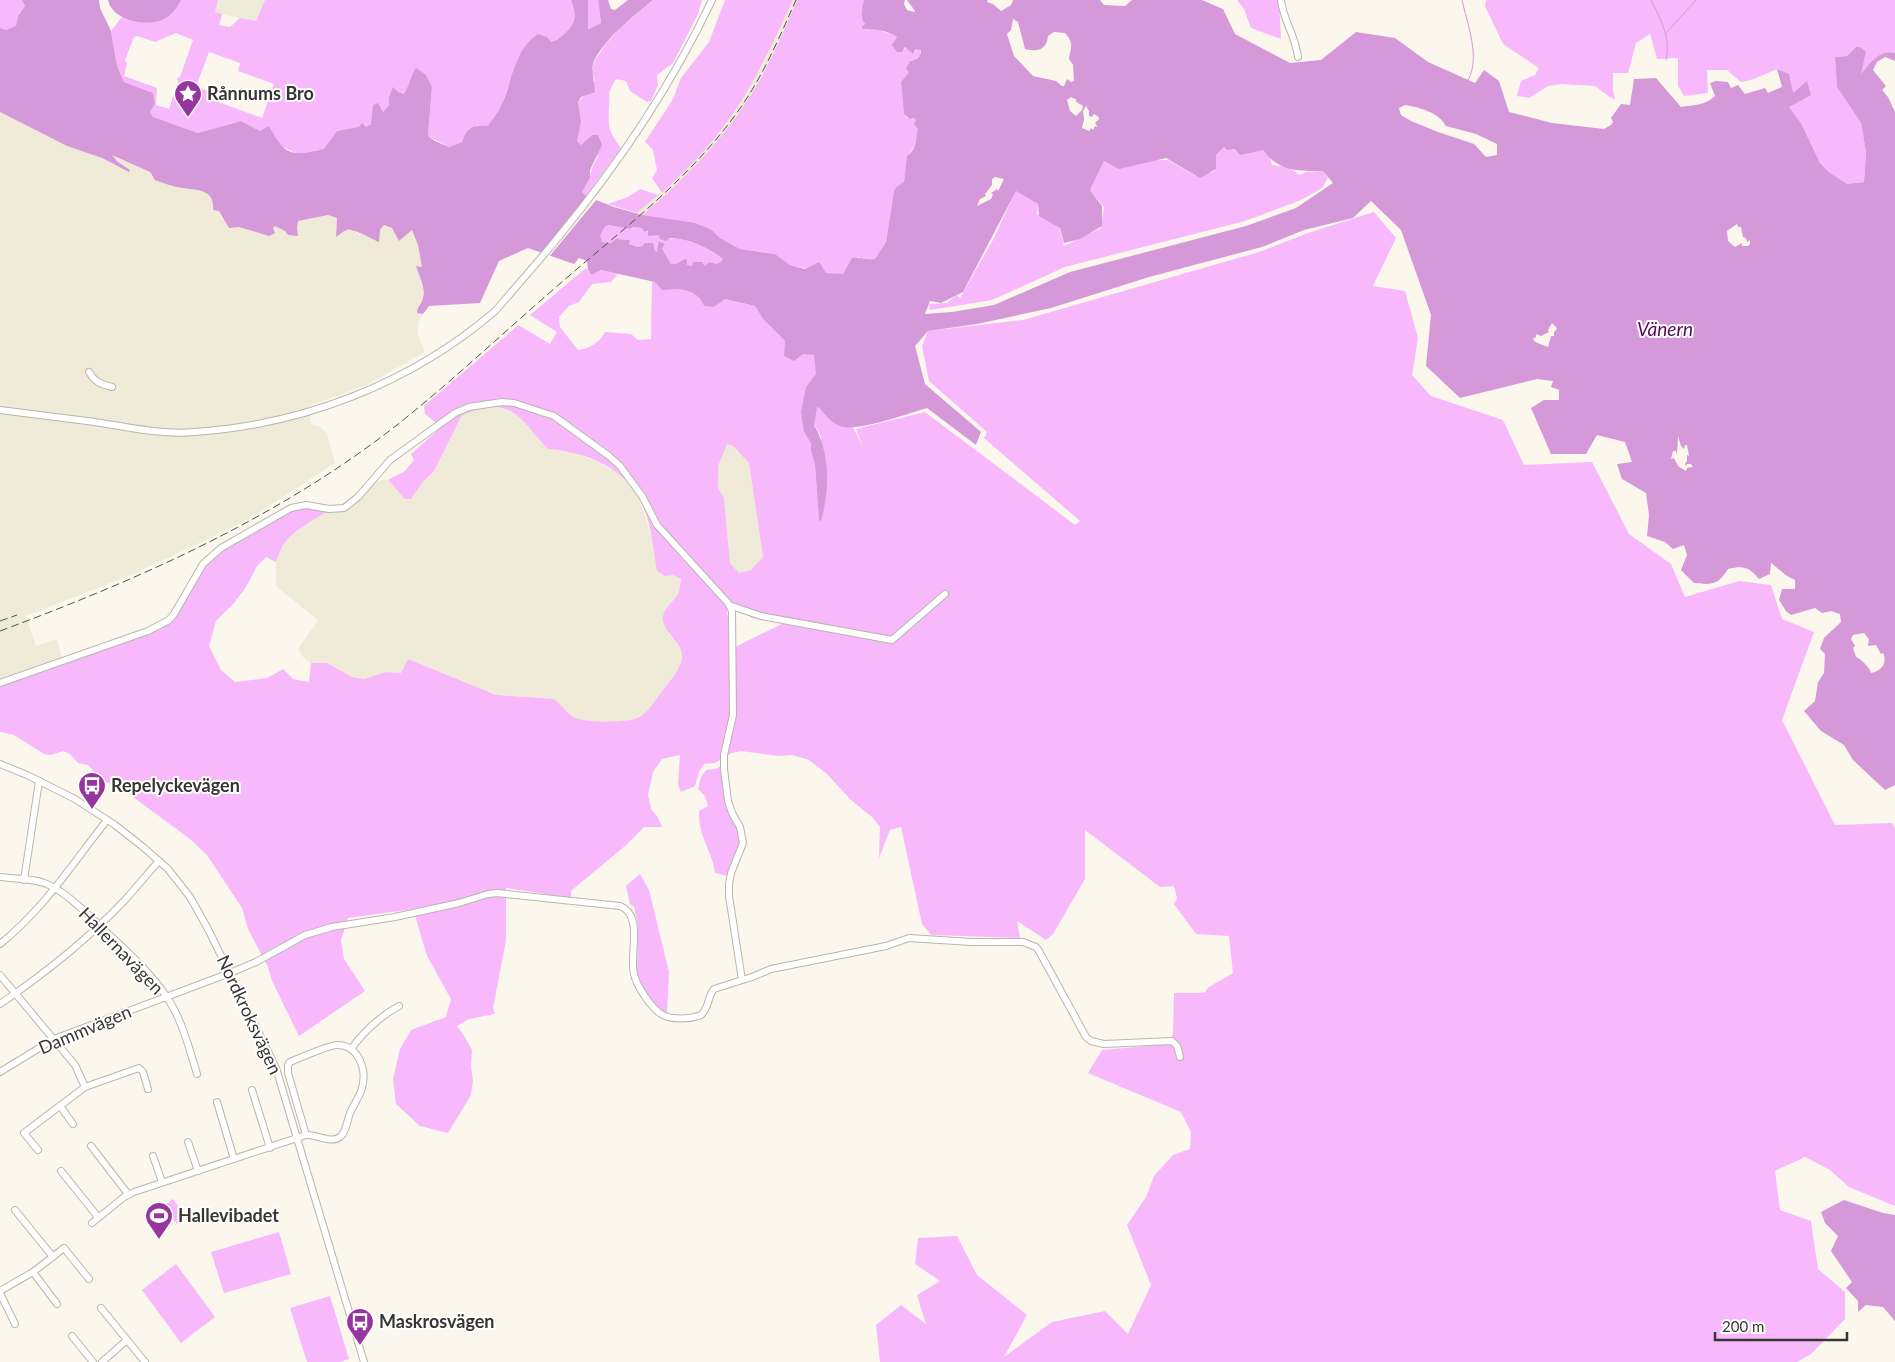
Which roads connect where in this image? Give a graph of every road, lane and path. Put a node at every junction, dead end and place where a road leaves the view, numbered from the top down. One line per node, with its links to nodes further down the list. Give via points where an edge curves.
1 (712, 0): 6 (street, via 661,96 593,196 494,311 440,351 369,390 322,408 229,429 158,432)
2 (1281, 0): 3 (street)
3 (1298, 56)
4 (89, 372): 5 (street, via 99,384)
5 (112, 387)
6 (0, 410)
7 (945, 594): 8 (street, via 892,640 761,616)
8 (729, 605): 9 (street, via 657,524 642,496 609,456 554,416 502,402 469,407 455,413 390,460 344,508 306,505 291,508 221,548 203,564 169,620 148,631); 21 (street, via 733,623 733,715 724,769 728,800 743,834 729,884)
9 (0, 683)
10 (0, 764): 11 (street, Nordkroksvägen)
11 (39, 781): 12 (street, Nordkroksvägen); 15 (street)
12 (107, 820): 13 (street, Nordkroksvägen); 16 (street)
13 (159, 861): 17 (street); 19 (street, Nordkroksvägen, via 190,897)
14 (0, 877): 15 (street, Hallernavägen)
15 (24, 880): 16 (street, Hallernavägen)
16 (54, 888): 17 (street, Hallernavägen); 18 (street, via 30,917)
17 (99, 925): 22 (street); 23 (street, Hallernavägen)
18 (0, 944)
19 (230, 973): 21 (street, Dammvägen, via 305,935 497,893 625,908 634,924 634,978 662,1015 701,1015 707,1010 714,988); 23 (street, Dammvägen); 38 (street, Nordkroksvägen, via 273,1060)
20 (0, 975): 22 (street)
21 (742, 980): 28 (street, via 771,969 886,946 909,938 1023,942 1040,951 1091,1041 1104,1044 1172,1041)
22 (16, 994): 24 (street); 26 (street)
23 (167, 996): 26 (street, Dammvägen); 30 (street, Hallernavägen, via 183,1030)
24 (0, 1004)
25 (399, 1006): 27 (street, via 385,1013)
26 (54, 1039): 29 (street, Dammvägen); 31 (street, via 75,1065)
27 (351, 1049): 37 (street, via 361,1063 362,1086 340,1138 333,1140); 37 (street, via 343,1045 328,1046 288,1064)
28 (1180, 1057)
29 (0, 1072)
30 (197, 1074)
31 (85, 1086): 32 (street, via 139,1068); 35 (street)
32 (148, 1089)
33 (252, 1090): 41 (street)
34 (217, 1102): 44 (street)
35 (60, 1106): 36 (street); 42 (street, via 24,1133)
36 (73, 1124)
37 (306, 1135): 38 (street)
38 (298, 1139): 41 (street); 64 (street, Nordkroksvägen)
39 (188, 1142): 46 (street)
40 (91, 1146): 48 (street)
41 (270, 1148): 44 (street)
42 (38, 1150)
43 (153, 1156): 47 (street)
44 (234, 1160): 46 (street)
45 (61, 1171): 50 (street)
46 (198, 1171): 47 (street)
47 (162, 1182): 48 (street)
48 (128, 1194): 50 (street)
49 (15, 1210): 52 (street)
50 (98, 1218): 51 (street)
51 (92, 1223)
52 (53, 1258): 53 (street); 54 (street, via 64,1248)
53 (33, 1272): 55 (street); 56 (street)
54 (89, 1279)
55 (0, 1292): 58 (street)
56 (57, 1304)
57 (101, 1308): 60 (street)
58 (15, 1324)
59 (72, 1336): 61 (street)
60 (127, 1340): 62 (street); 63 (street)
61 (93, 1362)
62 (102, 1362)
63 (145, 1362)
64 (364, 1362)

